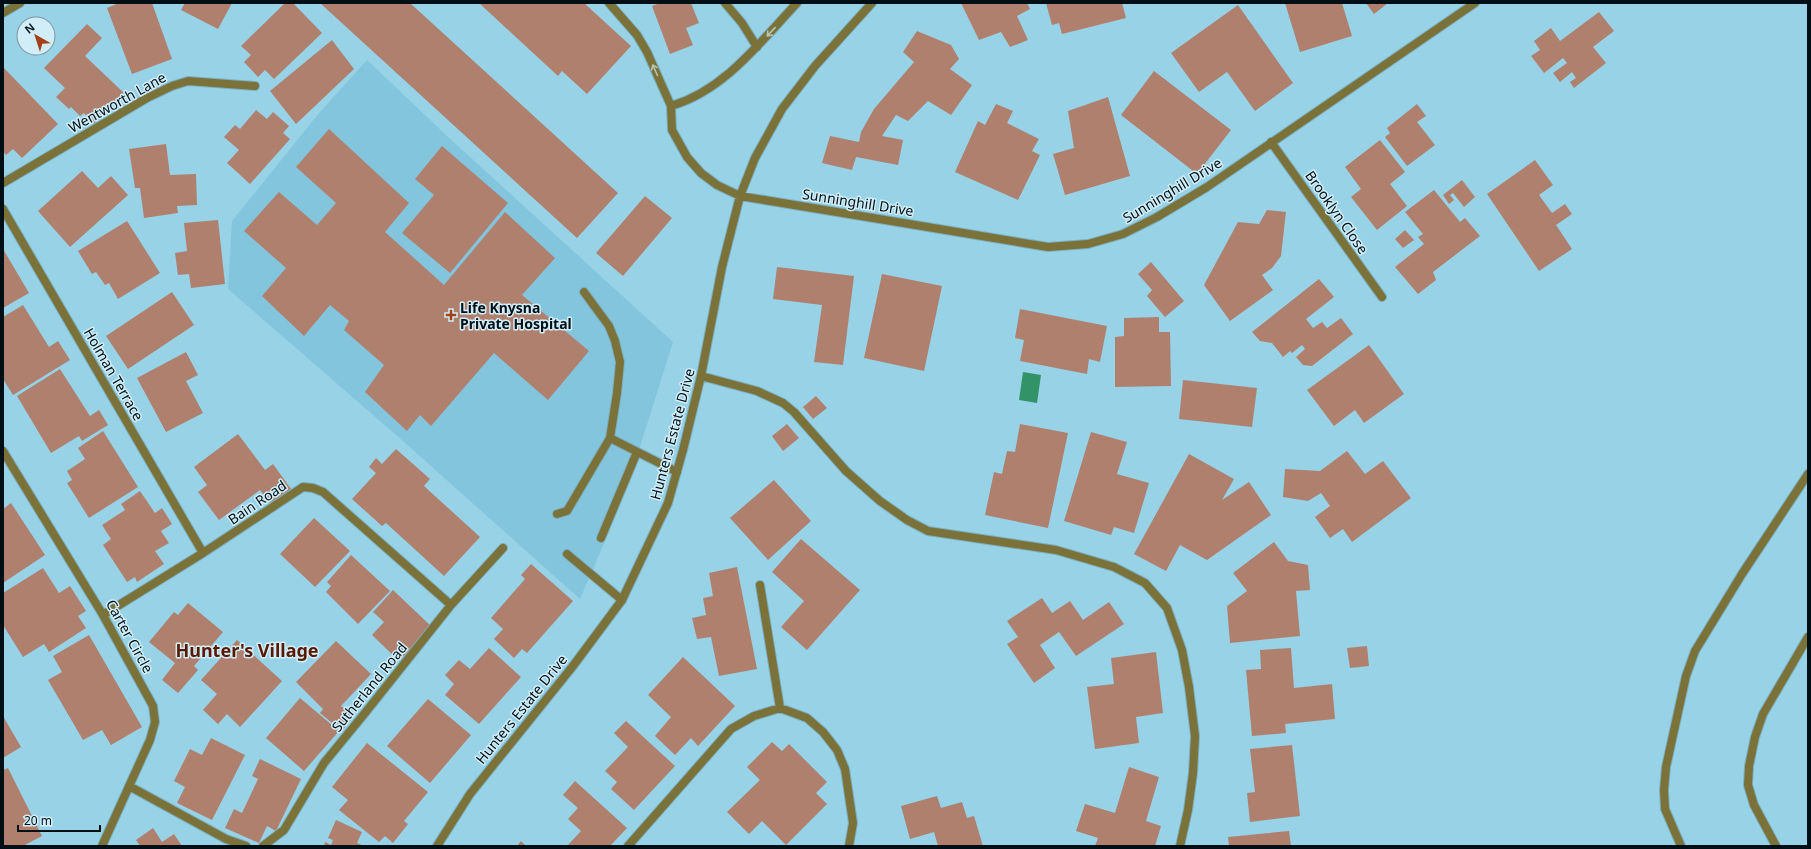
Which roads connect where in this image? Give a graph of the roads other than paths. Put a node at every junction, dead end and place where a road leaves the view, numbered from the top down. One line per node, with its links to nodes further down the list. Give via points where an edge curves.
1 (20, 3): 7 (street)
2 (609, 3): 10 (street, one-way to 2, via 637,35)
3 (725, 3): 8 (street)
4 (797, 3): 8 (street, one-way to 8)
5 (872, 3): 13 (street, Hunters Estate Drive, via 815,66 782,109 755,158)
6 (1475, 3): 11 (street, Sunninghill Drive)
7 (3, 13)
8 (757, 47): 10 (street, via 701,94)
9 (255, 86): 12 (street, Wentworth Lane, via 188,81 172,86 147,98)
10 (671, 106): 13 (street, Sunninghill Drive, via 672,130 687,157 701,174)
11 (1271, 142): 13 (street, Sunninghill Drive, via 1157,217 1123,234 1088,244 1048,247); 16 (street, Brooklyn Close)
12 (3, 183)
13 (740, 196): 17 (street, Hunters Estate Drive, via 722,267)
14 (3, 209): 26 (street, Holman Terrace)
15 (584, 292): 18 (street, via 609,326 620,362)
16 (1382, 297)
17 (701, 376): 21 (street, Hunters Estate Drive); 41 (street, via 757,391 783,403 846,471 880,501 928,531 1056,550 1114,567 1145,584 1167,608 1182,650 1189,687 1195,736 1189,802)
18 (610, 438): 20 (street); 23 (street, via 567,511)
19 (3, 451): 31 (street, Carter Circle)
20 (637, 452): 21 (street); 24 (street)
21 (677, 472): 29 (street, Hunters Estate Drive, via 668,503)
22 (1808, 474): 42 (street, via 1695,651 1686,676 1667,761 1664,790 1665,809)
23 (557, 514)
24 (601, 538)
25 (503, 548): 30 (street, Sutherland Road)
26 (203, 553): 30 (street, Bain Road, via 303,487 313,488 324,492); 31 (street, Bain Road)
27 (567, 554): 29 (street)
28 (760, 585): 33 (street)
29 (622, 600): 38 (street, Hunters Estate Drive, via 573,666 470,794)
30 (452, 605): 37 (street, Sutherland Road, via 324,763 284,830)
31 (103, 615): 34 (street, Carter Circle, via 153,706 155,722 150,740)
32 (1808, 637): 43 (street, via 1763,714 1749,766 1748,785 1754,805)
33 (780, 708): 39 (street, via 754,716 731,729); 40 (street, via 807,718 823,732 837,750 845,769 853,823)
34 (129, 786): 35 (street, Carter Circle); 36 (street, via 226,839)
35 (102, 846)
36 (246, 846)
37 (263, 846)
38 (437, 846)
39 (628, 846)
40 (849, 846)
41 (1180, 846)
42 (1681, 846)
43 (1776, 846)

